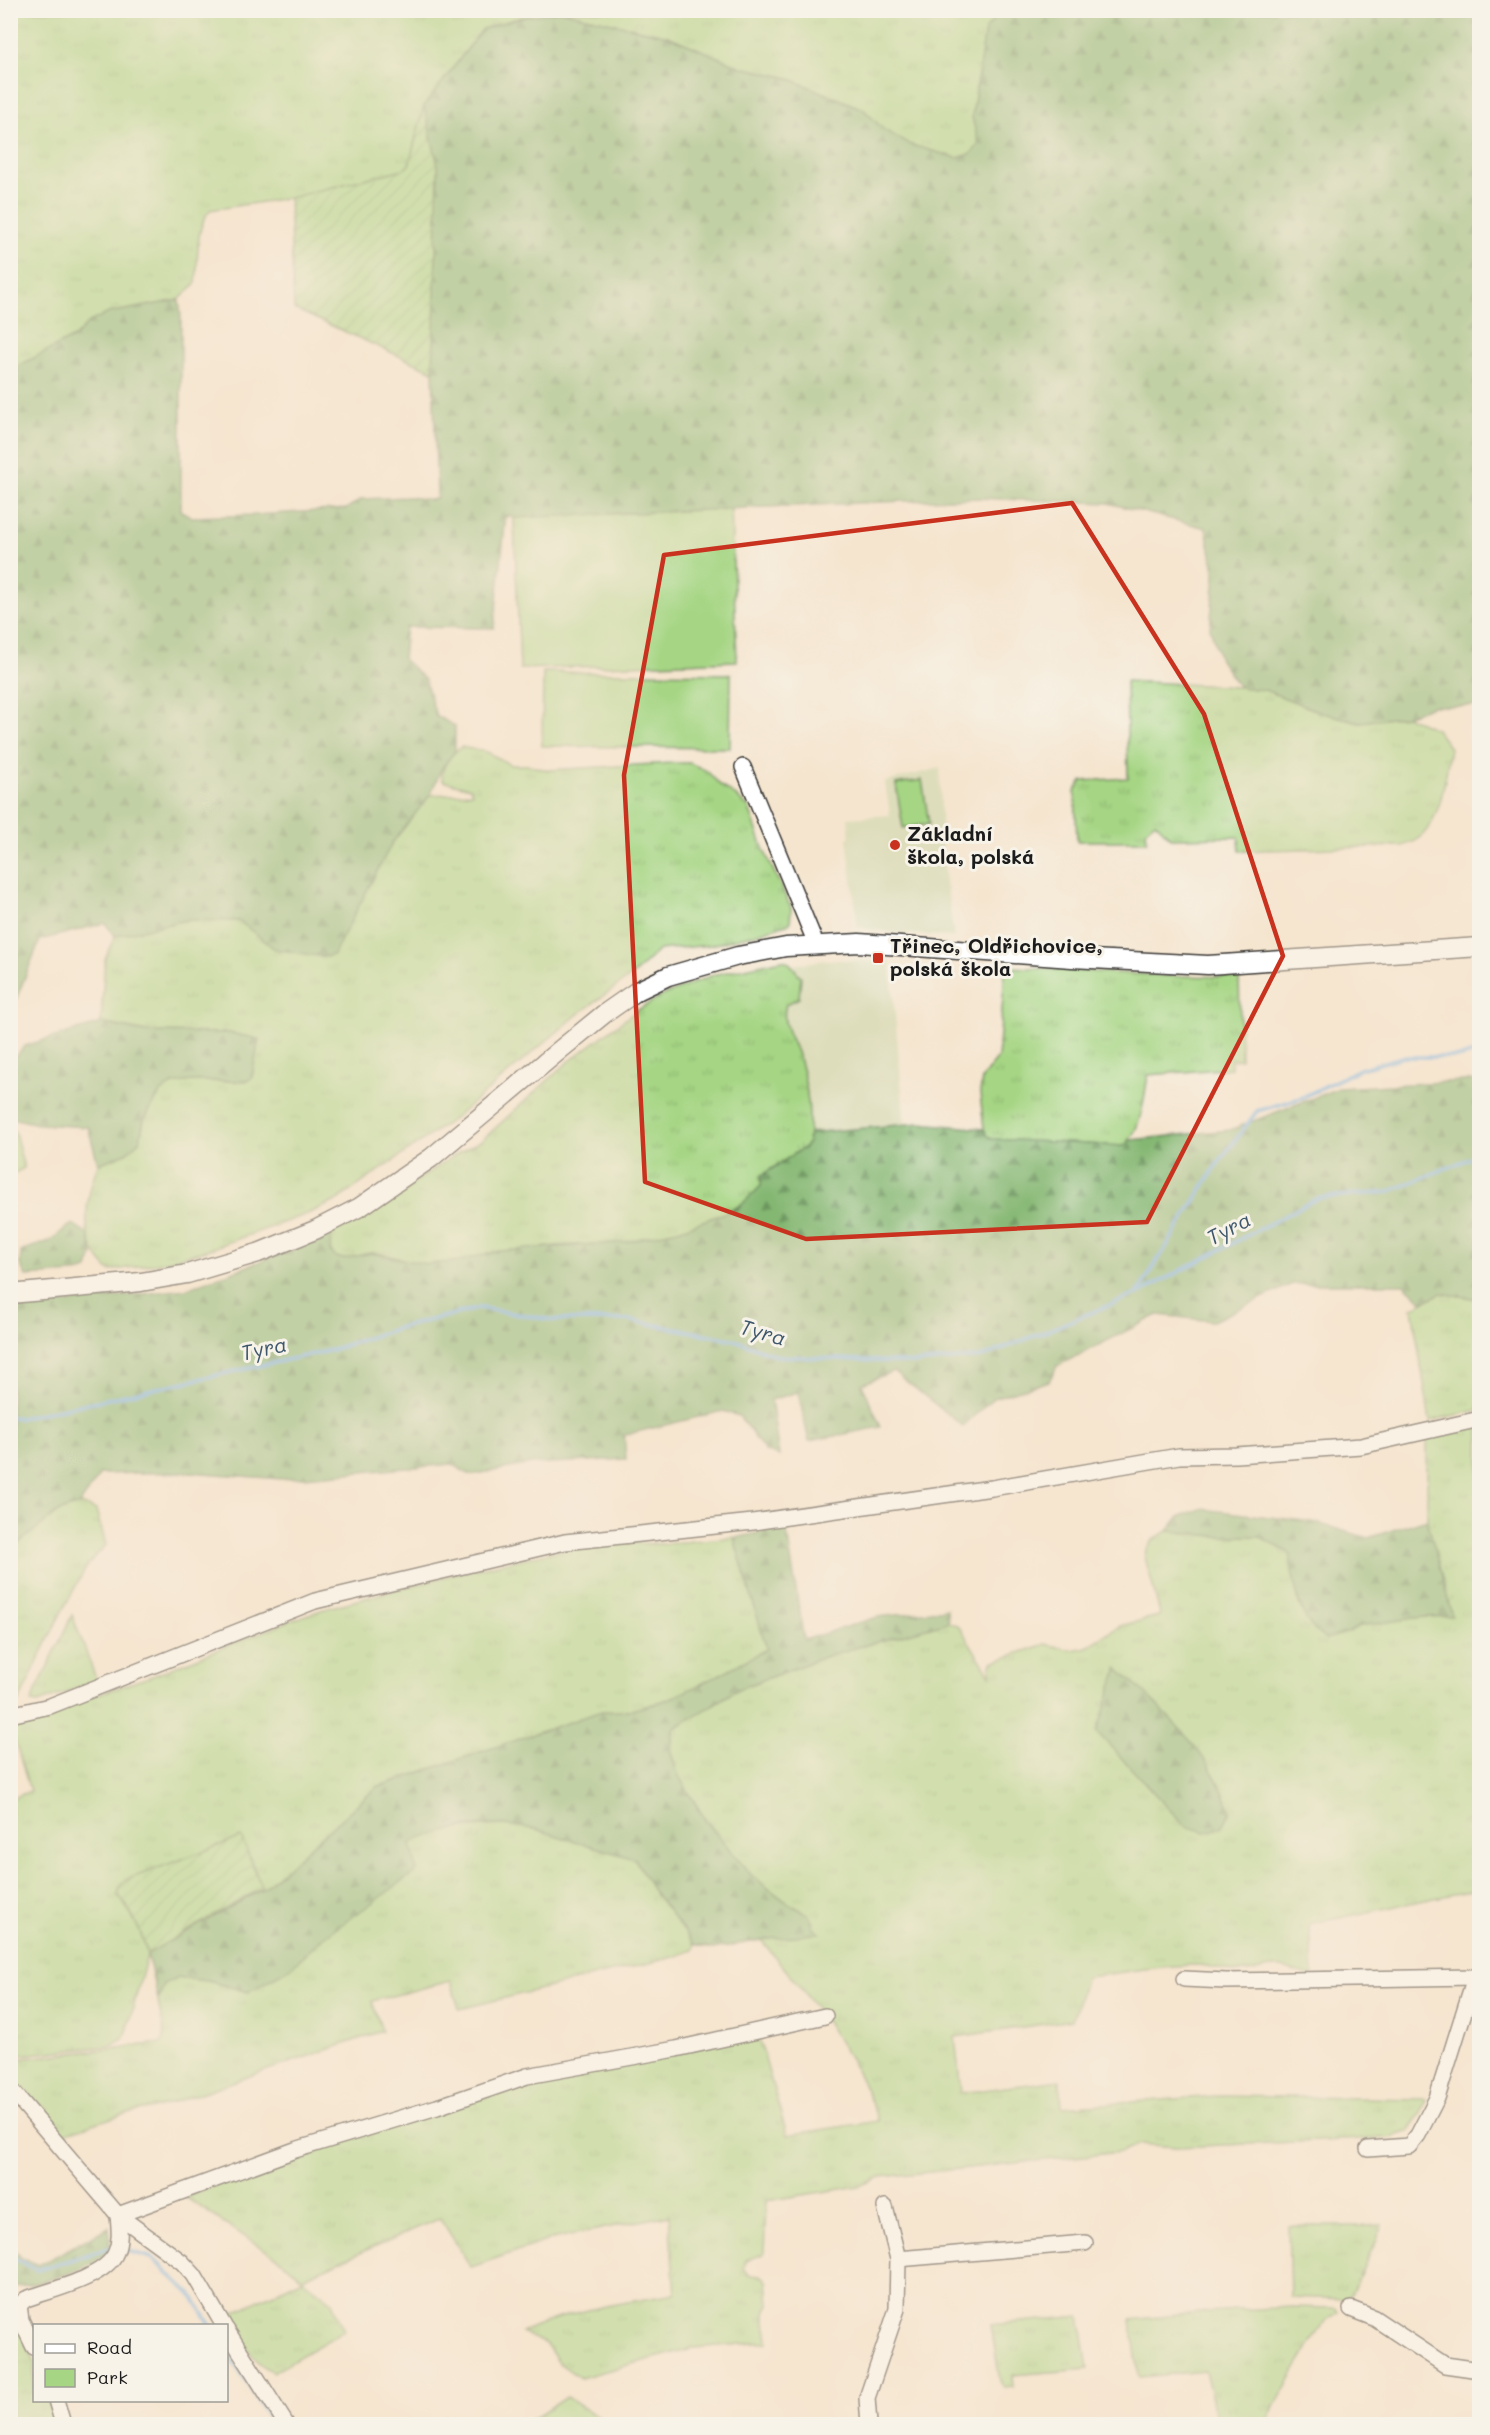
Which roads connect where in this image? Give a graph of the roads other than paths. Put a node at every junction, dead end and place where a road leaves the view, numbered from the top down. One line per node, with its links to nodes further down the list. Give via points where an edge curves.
1 (743, 767): 2 (street)
2 (816, 944): 3 (street, via 859,943 1208,965); 4 (street, via 701,966 668,976 637,992 604,1014 431,1158 360,1207 315,1230 258,1253 187,1274 141,1282)
3 (1479, 947)
4 (10, 1293)
5 (1479, 1419): 6 (street, via 1361,1446 1179,1456 775,1519 565,1542 315,1602 50,1706)
6 (10, 1715)
7 (1477, 1975): 8 (street, via 1227,1982); 11 (street, via 1437,2098 1418,2134 1409,2146)
8 (1184, 1978)
9 (825, 2016): 13 (street, via 527,2076 295,2150)
10 (10, 2088): 13 (street)
11 (1368, 2149)
12 (885, 2207): 15 (street)
13 (118, 2215): 17 (street, via 182,2262); 19 (street, via 120,2238 116,2255 102,2269 19,2305 21,2320)
14 (1085, 2243): 15 (street)
15 (898, 2259): 24 (street, via 897,2309 867,2398)
16 (1351, 2309): 20 (street, via 1374,2318 1445,2366)
17 (224, 2324)
18 (228, 2330): 23 (street)
19 (33, 2345)
20 (1479, 2370)
21 (57, 2402): 22 (street)
22 (63, 2424)
23 (286, 2424)
24 (869, 2424)

